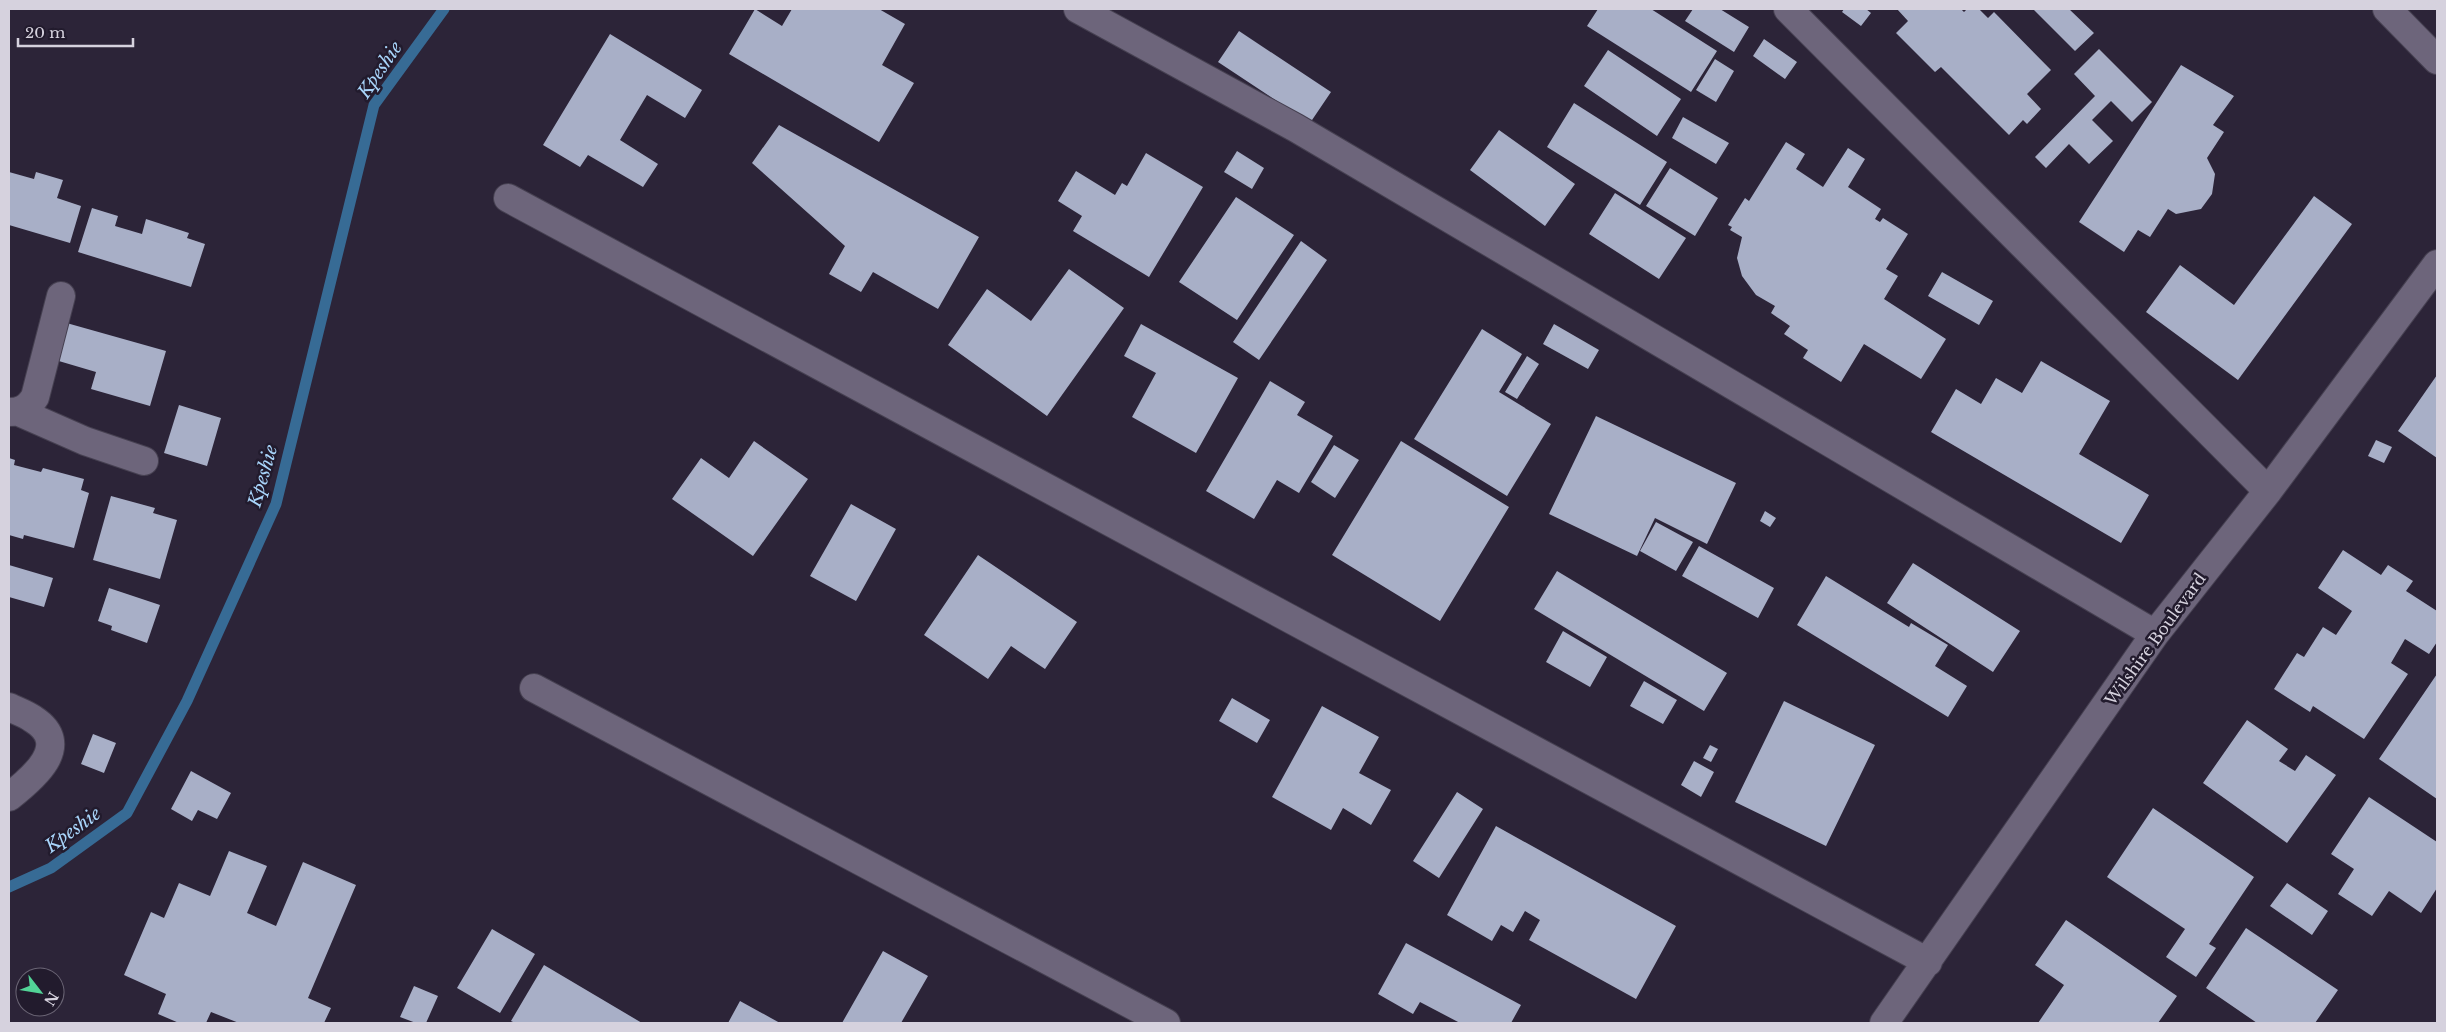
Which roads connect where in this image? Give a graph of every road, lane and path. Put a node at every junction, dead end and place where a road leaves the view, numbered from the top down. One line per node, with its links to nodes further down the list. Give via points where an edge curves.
1 (1078, 9): 11 (street, via 1304,133)
2 (1788, 9): 10 (street)
3 (2387, 9): 4 (street)
4 (2437, 60)
5 (508, 198): 15 (street)
6 (2437, 264): 10 (street, Wilshire Boulevard)
7 (61, 296): 8 (street, via 35,397 29,406)
8 (14, 412): 9 (street)
9 (144, 461)
10 (2268, 491): 11 (street, Wilshire Boulevard)
11 (2155, 634): 15 (street, Wilshire Boulevard)
12 (534, 688): 16 (street)
13 (9, 707): 14 (street, via 35,720 51,742 50,753 38,772)
14 (9, 797)
15 (1928, 962): 17 (street, Wilshire Boulevard)
16 (1166, 1023)
17 (1884, 1023)

